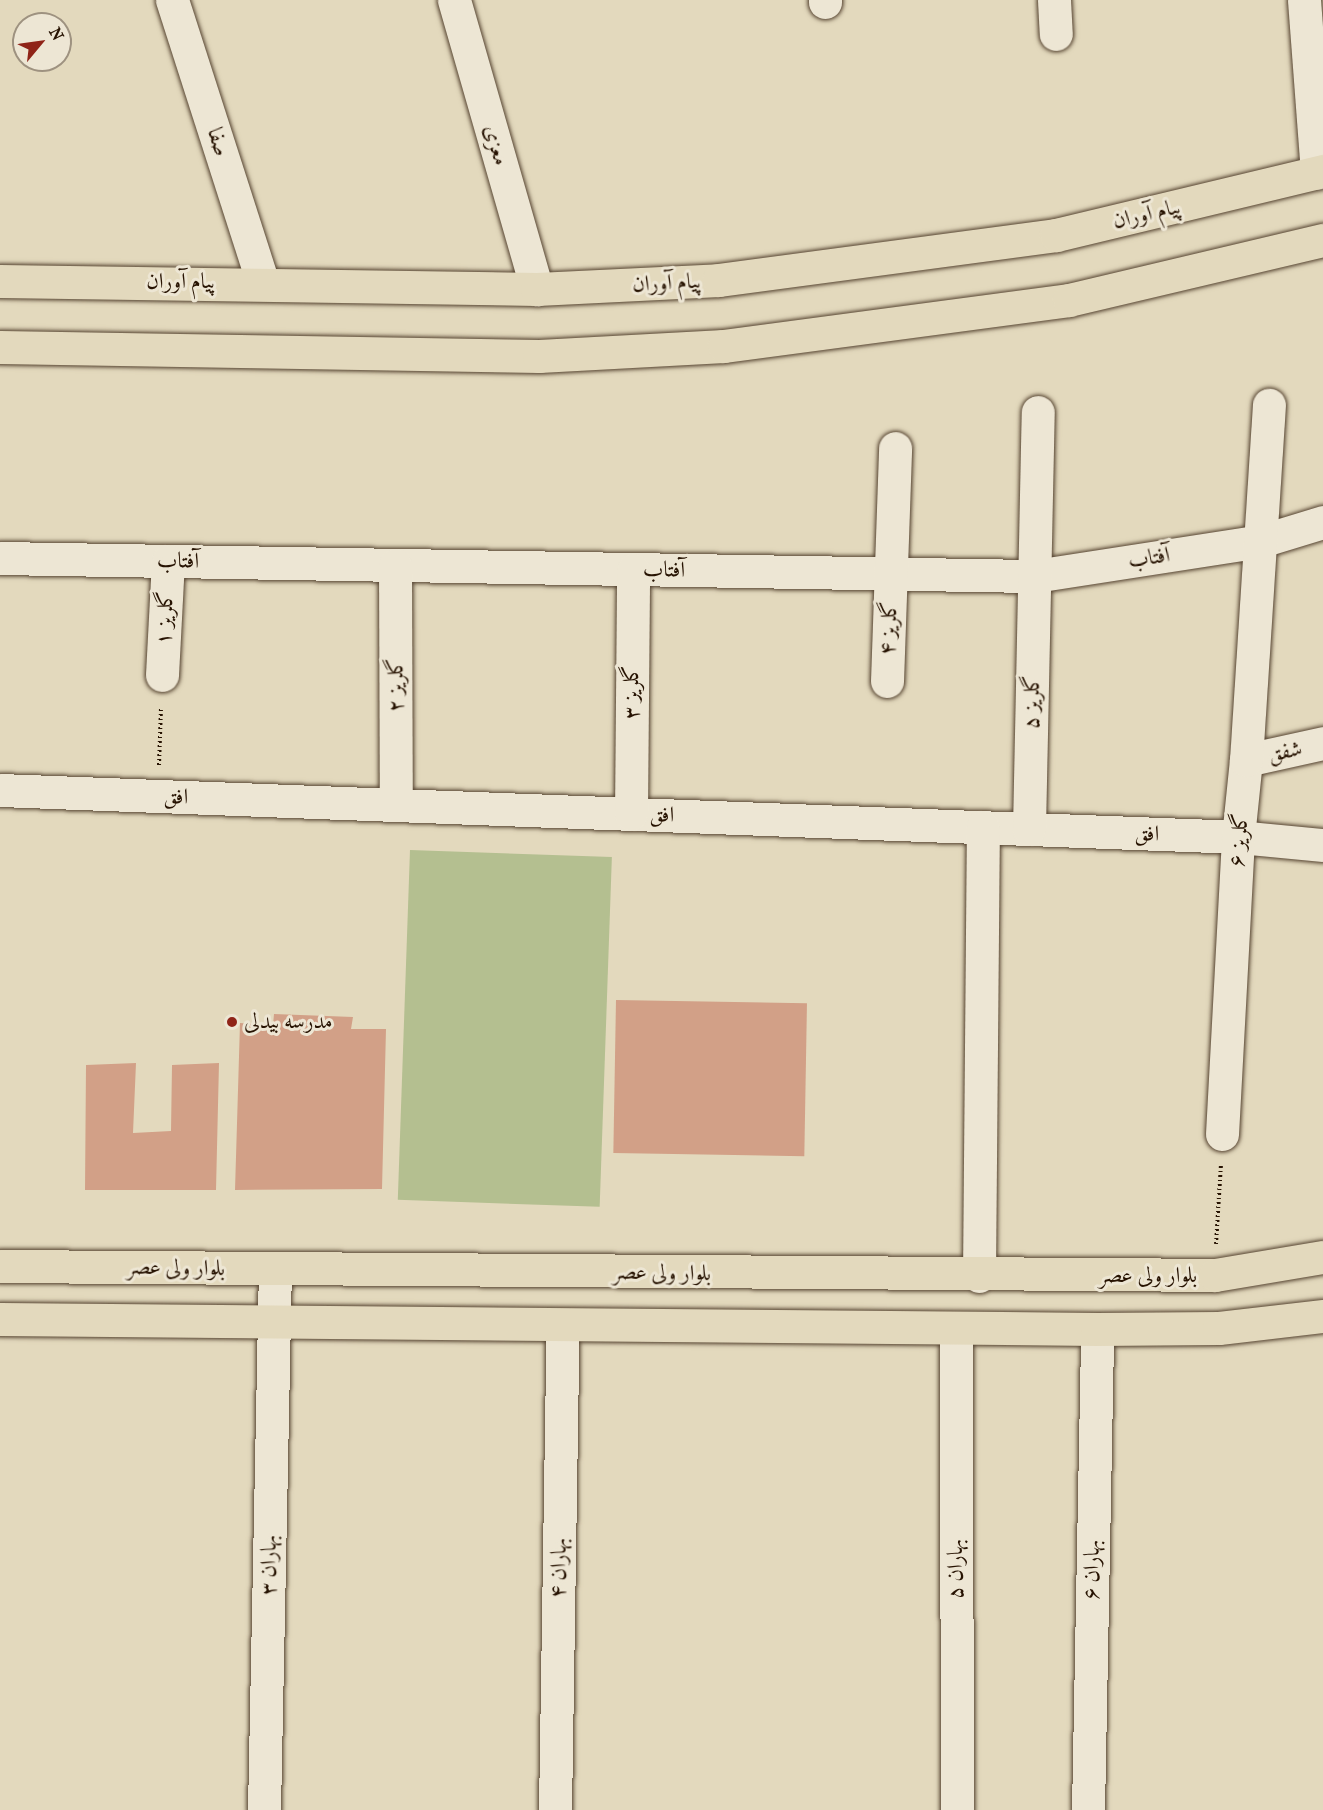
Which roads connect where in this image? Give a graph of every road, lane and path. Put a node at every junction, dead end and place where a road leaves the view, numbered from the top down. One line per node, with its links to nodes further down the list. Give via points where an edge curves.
1 (172, 0): 10 (street, صفا)
2 (454, 0): 11 (street, معزی)
3 (1054, 0): 5 (street)
4 (1304, 0): 6 (street)
5 (1056, 34)
6 (1318, 123): 7 (street)
7 (1320, 172): 11 (main road, پیام آوران, via 1056,235 884,261 719,280)
8 (1323, 240): 12 (main road, via 1069,300 724,346 539,356)
9 (0, 281): 10 (main road, پیام آوران)
10 (263, 283): 11 (main road, پیام آوران)
11 (537, 289)
12 (0, 346)
13 (1269, 405): 17 (street, گلریز ۶)
14 (1038, 412): 23 (street, گلریز ۵)
15 (895, 448): 22 (street, گلریز ۴)
16 (1323, 522): 17 (street, آفتاب)
17 (1261, 541): 23 (street, آفتاب); 27 (street, گلریز ۶)
18 (0, 558): 19 (street, آفتاب)
19 (168, 561): 20 (street, آفتاب); 24 (street, گلریز ۱)
20 (395, 565): 21 (street, آفتاب); 30 (street, گلریز ۲)
21 (633, 570): 22 (street, آفتاب); 31 (street, گلریز ۳)
22 (891, 574): 23 (street, آفتاب); 25 (street, گلریز ۴)
23 (1035, 576): 33 (street, گلریز ۵)
24 (162, 675): 29 (path)
25 (887, 681)
26 (1323, 743): 27 (street, شفق)
27 (1246, 760): 34 (street, گلریز ۶)
28 (0, 790): 29 (street, افق)
29 (158, 796): 30 (street, افق)
30 (396, 805): 31 (street, افق)
31 (631, 814): 32 (street, افق)
32 (982, 827): 33 (street, افق); 41 (street)
33 (1029, 829): 34 (street, افق)
34 (1238, 837): 35 (street, افق); 36 (street, گلریز ۶)
35 (1323, 845)
36 (1222, 1134): 40 (path)
37 (1323, 1257): 40 (main road, بلوار ولی عصر)
38 (0, 1266): 39 (main road, بلوار ولی عصر)
39 (275, 1269): 41 (main road, بلوار ولی عصر); 44 (street, بهاران ۳)
40 (1215, 1275): 41 (main road, بلوار ولی عصر)
41 (980, 1276)
42 (1323, 1316): 47 (main road, via 1219,1328)
43 (0, 1319): 44 (main road)
44 (273, 1320): 45 (main road); 48 (street, بهاران ۳)
45 (563, 1326): 46 (main road); 49 (street, بهاران ۴)
46 (956, 1329): 47 (main road); 50 (street, بهاران ۵)
47 (1096, 1329): 51 (street, بهاران ۶)
48 (264, 1810)
49 (555, 1810)
50 (957, 1810)
51 (1088, 1810)

